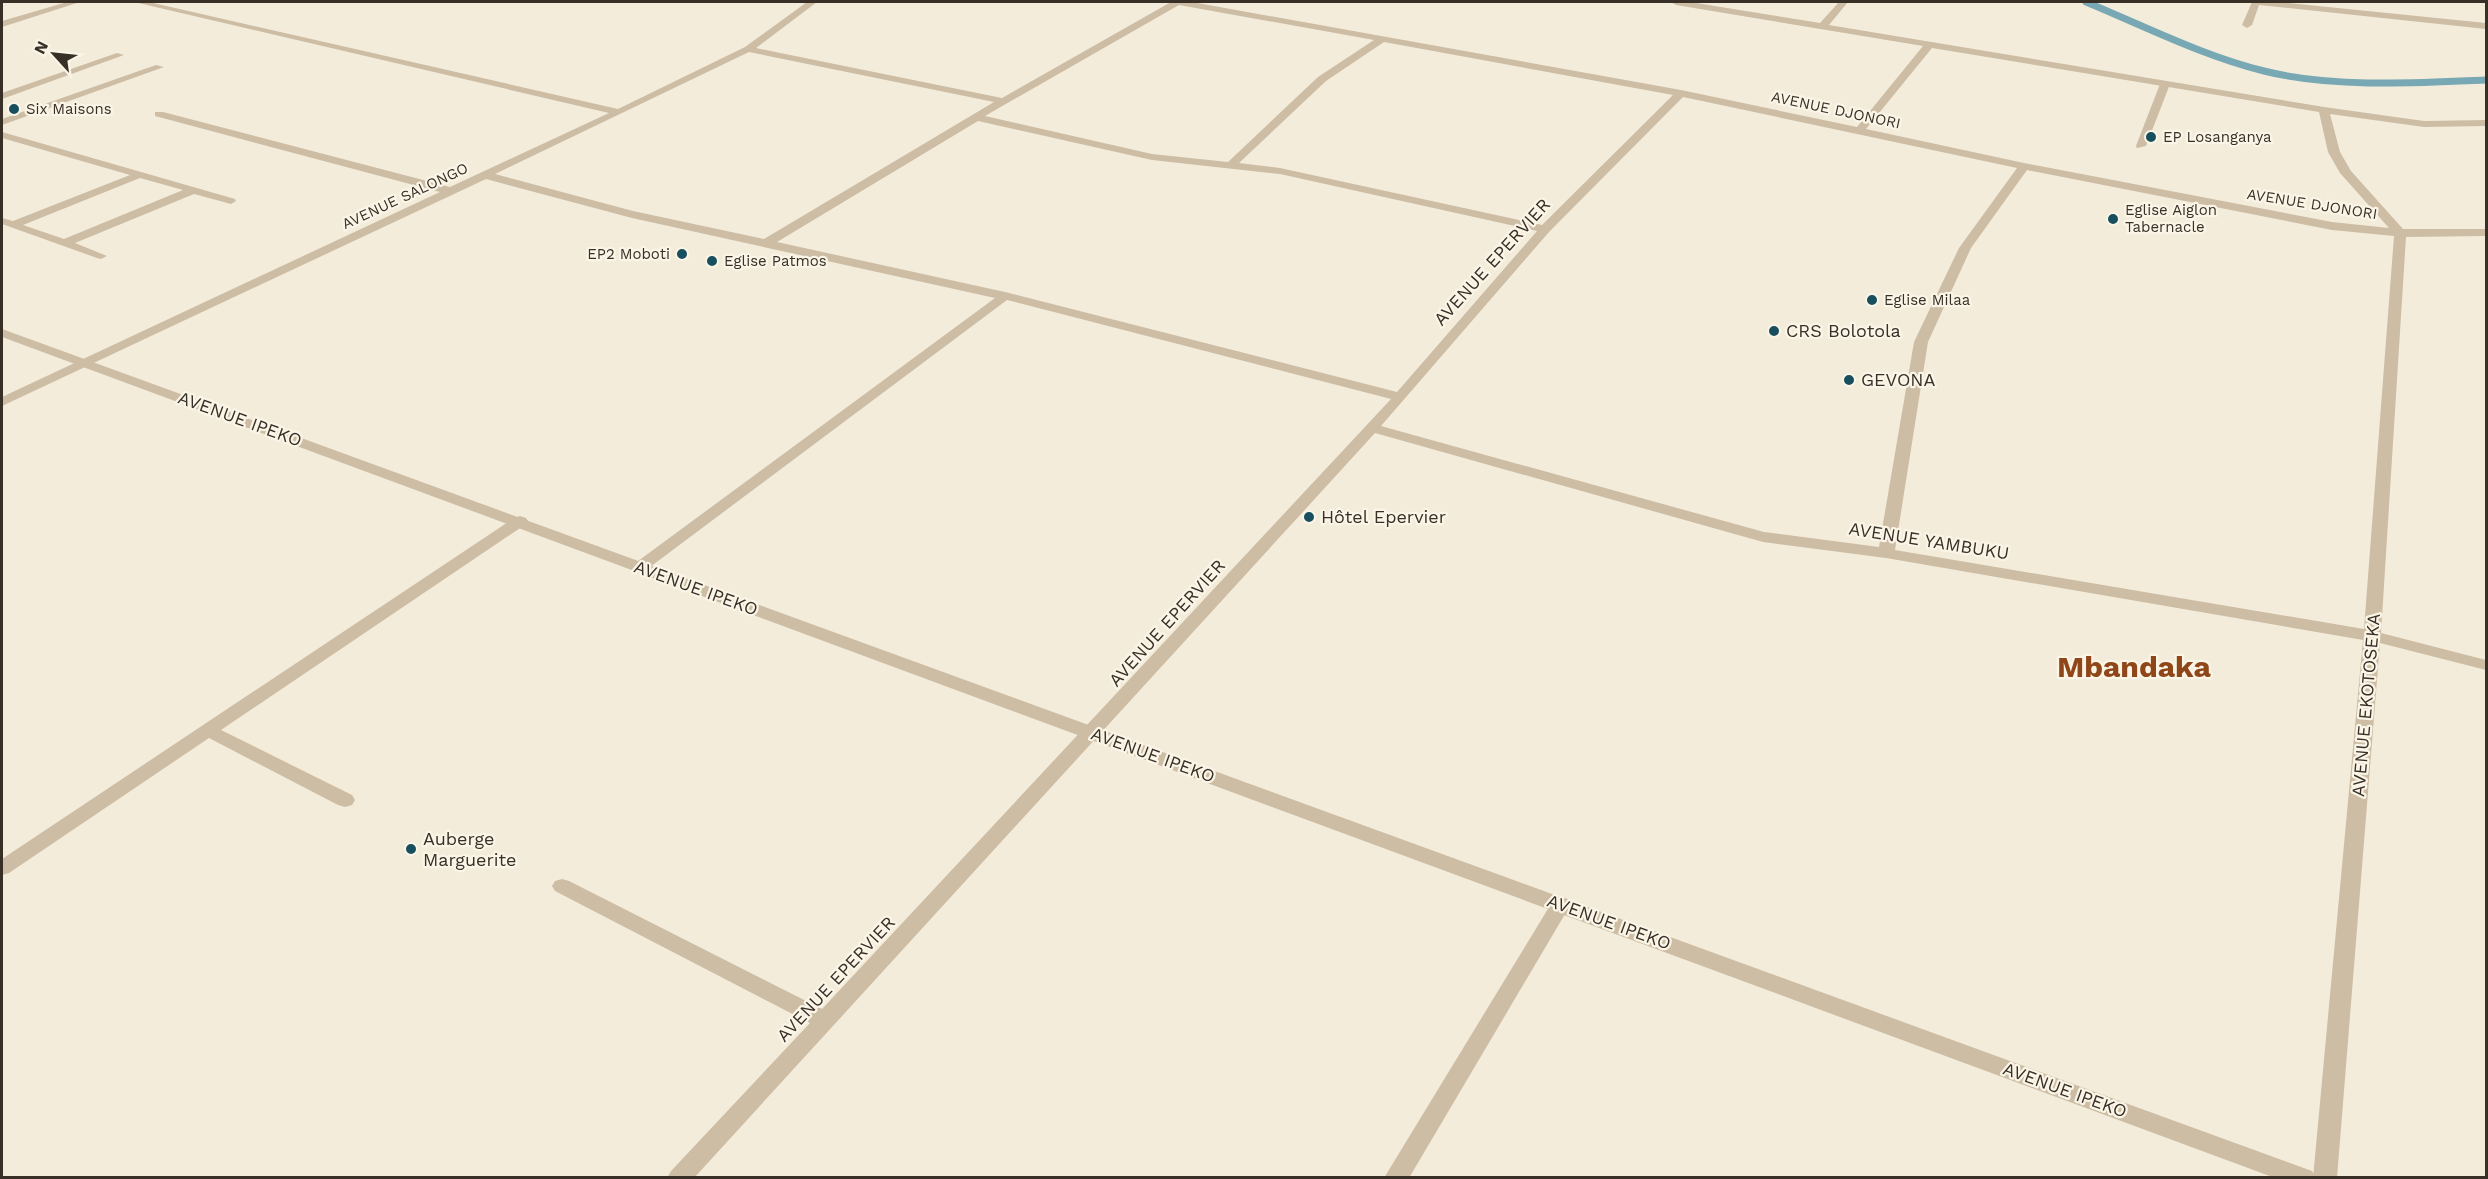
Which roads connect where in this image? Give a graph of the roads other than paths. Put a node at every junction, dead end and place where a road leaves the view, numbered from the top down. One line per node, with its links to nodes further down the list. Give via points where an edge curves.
1 (75, 2): 7 (street)
2 (139, 2): 21 (street)
3 (812, 2): 13 (street, AVENUE SALONGO)
4 (1178, 2): 11 (street, AVENUE DJONORI); 19 (street)
5 (1676, 2): 8 (street)
6 (1844, 2): 8 (street)
7 (2, 24)
8 (1823, 25): 12 (street)
9 (2247, 25): 10 (street, via 2256,2)
10 (2487, 26)
11 (1382, 39): 17 (street, AVENUE DJONORI); 30 (street, via 1322,79)
12 (1930, 44): 16 (street); 26 (street)
13 (748, 49): 19 (street); 21 (street, AVENUE SALONGO)
14 (120, 56): 18 (lane)
15 (159, 67): 24 (lane)
16 (2166, 84): 20 (street); 28 (lane)
17 (1681, 93): 26 (street, AVENUE DJONORI); 38 (street, AVENUE EPERVIER)
18 (2, 96)
19 (1004, 101): 23 (street)
20 (2324, 110): 25 (street, via 2424,124); 40 (street, via 2334,152 2346,172)
21 (619, 112): 32 (street, AVENUE SALONGO)
22 (159, 114): 34 (street)
23 (976, 117): 30 (street, via 1152,157); 42 (street)
24 (2, 122)
25 (2487, 123)
26 (1860, 130): 29 (street, AVENUE DJONORI)
27 (2, 135): 31 (lane)
28 (2141, 146)
29 (2024, 165): 40 (street, AVENUE DJONORI, via 2332,226); 51 (street, via 1965,248 1921,342)
30 (1230, 166): 38 (street, via 1280,171)
31 (140, 175): 33 (lane); 37 (lane)
32 (485, 175): 34 (street, AVENUE SALONGO); 42 (street)
33 (193, 190): 35 (lane); 41 (lane)
34 (451, 191): 46 (street, AVENUE SALONGO)
35 (231, 201)
36 (2, 221): 37 (lane)
37 (13, 225): 41 (lane)
38 (1545, 229): 47 (street, AVENUE EPERVIER)
39 (2487, 232): 40 (street, AVENUE DJONORI)
40 (2400, 233): 53 (street, AVENUE EKOTOSEKA)
41 (65, 243): 43 (lane)
42 (765, 244): 44 (street)
43 (101, 256)
44 (1005, 296): 47 (street); 52 (street)
45 (2, 333): 46 (street, AVENUE IPEKO)
46 (85, 363): 48 (street, AVENUE SALONGO); 50 (street, AVENUE IPEKO)
47 (1400, 397): 49 (street, AVENUE EPERVIER)
48 (2, 402)
49 (1371, 428): 51 (street, AVENUE YAMBUKU, via 1763,537); 56 (street, AVENUE EPERVIER)
50 (520, 521): 52 (street, AVENUE IPEKO); 55 (street)
51 (1886, 553): 53 (street, AVENUE YAMBUKU)
52 (640, 567): 56 (street, AVENUE IPEKO)
53 (2372, 636): 54 (street, AVENUE YAMBUKU); 66 (street, AVENUE EKOTOSEKA)
54 (2487, 665)
55 (207, 730): 57 (street); 58 (street)
56 (1092, 733): 60 (street, AVENUE IPEKO); 61 (street, AVENUE EPERVIER)
57 (345, 800)
58 (2, 868)
59 (562, 886): 61 (street)
60 (1561, 904): 62 (street, AVENUE IPEKO); 64 (street)
61 (824, 1020): 63 (street, AVENUE EPERVIER)
62 (2272, 1172): 65 (street, AVENUE IPEKO)
63 (679, 1178)
64 (1396, 1178)
65 (2304, 1178)
66 (2325, 1178)

